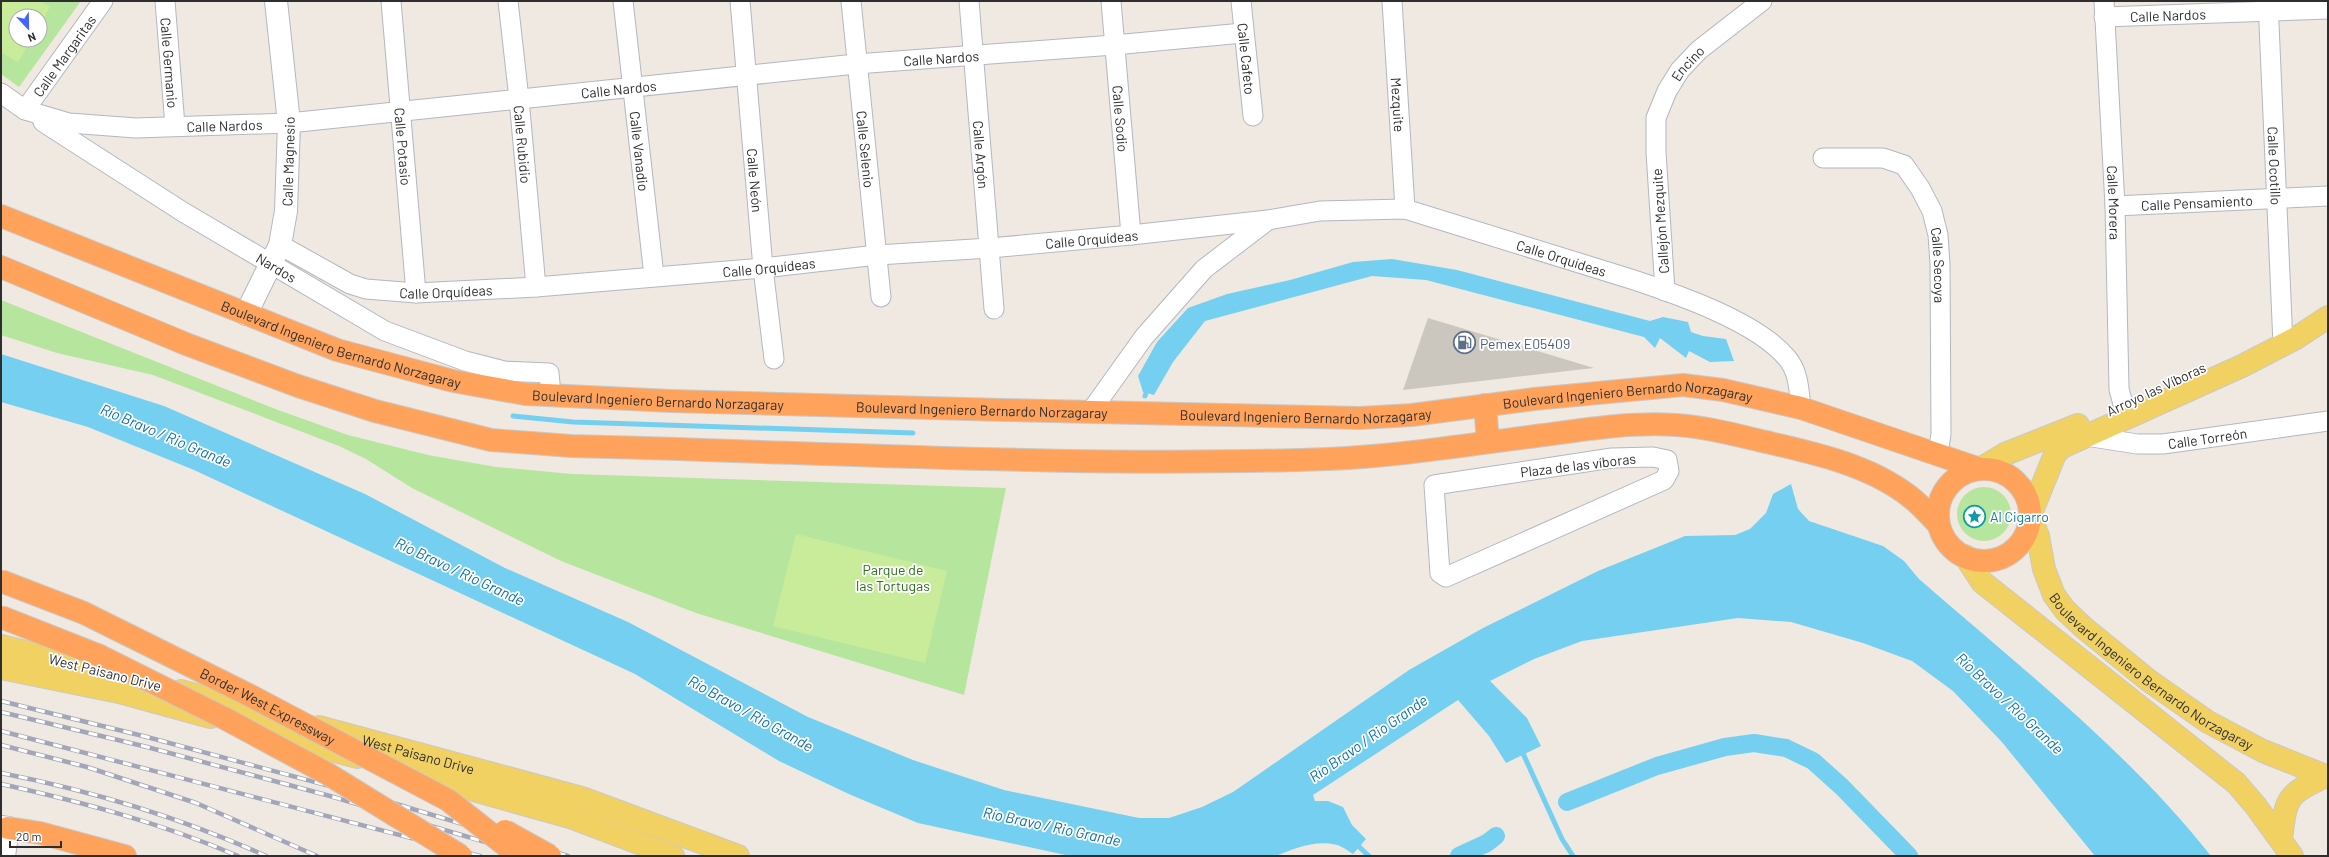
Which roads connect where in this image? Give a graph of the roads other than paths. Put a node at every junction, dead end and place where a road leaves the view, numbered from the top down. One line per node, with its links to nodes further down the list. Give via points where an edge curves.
1 (103, 1): 25 (street, Calle Margaritas)
2 (165, 1): 29 (street, Calle Germanio)
3 (276, 1): 28 (street, Calle Magnesio)
4 (392, 1): 26 (street, Calle Potasio)
5 (508, 1): 24 (street, Calle Rubidio)
6 (623, 1): 22 (street, Calle Vanadio)
7 (740, 1): 21 (street, Calle Neón)
8 (851, 1): 20 (street, Calle Selenio)
9 (969, 1): 19 (street, Calle Argón)
10 (1111, 1): 18 (street, Calle Sodio)
11 (1241, 1): 17 (street, Calle Cafeto)
12 (1392, 1): 35 (street, Mezquite)
13 (1762, 1): 30 (street, Encino, via 1699,50 1680,70 1667,91 1656,118)
14 (2268, 6): 15 (street, Calle Nardos); 16 (street, Calle Nardos); 33 (street, Calle Ocotillo)
15 (2104, 9): 34 (street, Calle Morera)
16 (2328, 9)
17 (1243, 33): 18 (street, Calle Nardos); 27 (street, Calle Cafeto)
18 (1114, 45): 19 (street, Calle Nardos); 38 (street, Calle Sodio)
19 (974, 56): 20 (street, Calle Nardos); 39 (street, Calle Argón)
20 (856, 64): 21 (street, Calle Nardos); 41 (street, Calle Selenio)
21 (746, 76): 22 (street, Calle Nardos); 43 (street, Calle Neón)
22 (633, 86): 24 (street, Calle Nardos); 44 (street, Calle Vanadio)
23 (1, 93): 25 (street, Calle Nardos)
24 (520, 98): 26 (street, Calle Nardos); 45 (street, Calle Rubidio)
25 (25, 110): 29 (street, Calle Nardos, via 69,123 136,128); 40 (street, Nardos, via 183,212)
26 (402, 111): 28 (street, Calle Nardos); 47 (street, Calle Potasio)
27 (1253, 116)
28 (289, 123): 29 (street, Calle Nardos); 40 (street, Calle Magnesio, via 286,211)
29 (175, 126)
30 (1656, 152): 46 (street, Callejón Mezquite)
31 (1824, 158): 63 (street, Calle Secoya, via 1883,158 1904,165 1932,211 1938,235 1940,264 1941,434)
32 (2328, 196): 33 (street, Calle Pensamiento)
33 (2276, 199): 34 (street, Calle Pensamiento); 53 (street, Calle Ocotillo)
34 (2115, 206): 56 (street, Calle Morera, via 2119,389)
35 (1405, 208): 37 (street, Calle Orquídeas, via 1320,211); 46 (street, Calle Orquídeas, via 1534,247)
36 (1, 216): 51 (highway, Boulevard Ingeniero Bernardo Norzagaray)
37 (1268, 220): 38 (street, Calle Orquídeas); 59 (street, Calle Orquídeas, via 1204,270 1144,337)
38 (1131, 235): 39 (street, Calle Orquídeas)
39 (990, 248): 41 (street, Calle Orquídeas); 50 (street, Calle Argón)
40 (276, 254): 47 (street, Calle Orquídeas, via 366,289); 51 (street, Calle Magnesio); 55 (street, Nardos, via 385,331 465,361)
41 (877, 255): 43 (street, Calle Orquídeas); 48 (street, Calle Selenio)
42 (1, 267): 62 (highway, Boulevard Ingeniero Bernardo Norzagaray, via 186,344 298,386 376,411 491,440 571,446 1081,462 1328,459 1404,454)
43 (763, 268): 44 (street, Calle Orquídeas); 54 (street, Calle Neón)
44 (654, 276): 45 (street, Calle Orquídeas)
45 (536, 287): 47 (street, Calle Orquídeas)
46 (1665, 291): 58 (street, Calle Orquídeas, via 1746,326 1788,359 1798,379)
47 (416, 293)
48 (881, 297)
49 (2328, 302): 53 (main road, Arroyo las Víboras)
50 (994, 309)
51 (246, 314): 55 (highway, Boulevard Ingeniero Bernardo Norzagaray, via 337,350 446,379 525,394)
52 (2328, 317): 53 (main road, Arroyo las Víboras)
53 (2282, 337): 56 (main road, Arroyo las Víboras); 61 (main road, Arroyo las Víboras, via 2242,366)
54 (774, 359)
55 (550, 384): 59 (highway, Boulevard Ingeniero Bernardo Norzagaray, via 671,400)
56 (2124, 404): 61 (main road, Arroyo las Víboras)
57 (1485, 406): 58 (highway, Boulevard Ingeniero Bernardo Norzagaray, via 1534,398 1683,385 1723,390); 59 (highway, Boulevard Ingeniero Bernardo Norzagaray, via 1360,418); 62 (highway)
58 (1801, 408): 63 (highway, Boulevard Ingeniero Bernardo Norzagaray)
59 (1092, 411)
60 (2328, 421): 61 (street, Calle Torreón, via 2163,444 2137,444)
61 (2083, 430): 64 (main road, Arroyo las Víboras, via 2005,454); 65 (main road, Arroyo las Víboras, via 2058,450)
62 (1488, 442): 66 (highway, Boulevard Ingeniero Bernardo Norzagaray, via 1638,424 1677,425 1720,431 1812,453 1848,465 1908,494)
63 (1938, 454): 64 (highway, Boulevard Ingeniero Bernardo Norzagaray)
64 (1980, 469): 65 (highway, via 1995,470 2010,476 2021,487 2028,501); 66 (highway, via 1967,472 1946,488 1939,506)
65 (2030, 516): 67 (highway, via 2027,531 2019,544 2008,554 1987,560); 73 (main road, Boulevard Ingeniero Bernardo Norzagaray, via 2038,536 2044,569 2054,595 2083,627 2148,680 2208,722 2263,751)
66 (1939, 525): 67 (highway, via 1944,538 1953,549)
67 (1965, 556): 76 (main road, via 1982,582 2221,770 2256,805)
68 (1441, 575): 68 (street, Plaza de las víboras, via 1446,577 1664,480 1669,471 1667,460 1653,457 1612,458 1434,485)
69 (1, 581): 74 (highway, Border West Expressway, bridge, via 84,612 250,695)
70 (1, 617): 78 (highway, bridge, via 100,656 224,718 328,774)
71 (1, 646): 82 (main road, West Paisano Drive, via 435,757 582,798)
72 (1, 668): 81 (main road, West Paisano Drive, via 119,692 464,787 573,818)
73 (2327, 777): 76 (main road, via 2297,791 2288,800 2284,813)
74 (448, 800): 79 (highway, Border West Expressway, bridge); 80 (highway, bridge)
75 (5, 840): 77 (highway, via 40,833)
76 (2286, 848)
77 (126, 856)
78 (461, 856)
79 (520, 856)
80 (550, 856)
81 (673, 856)
82 (738, 856)

